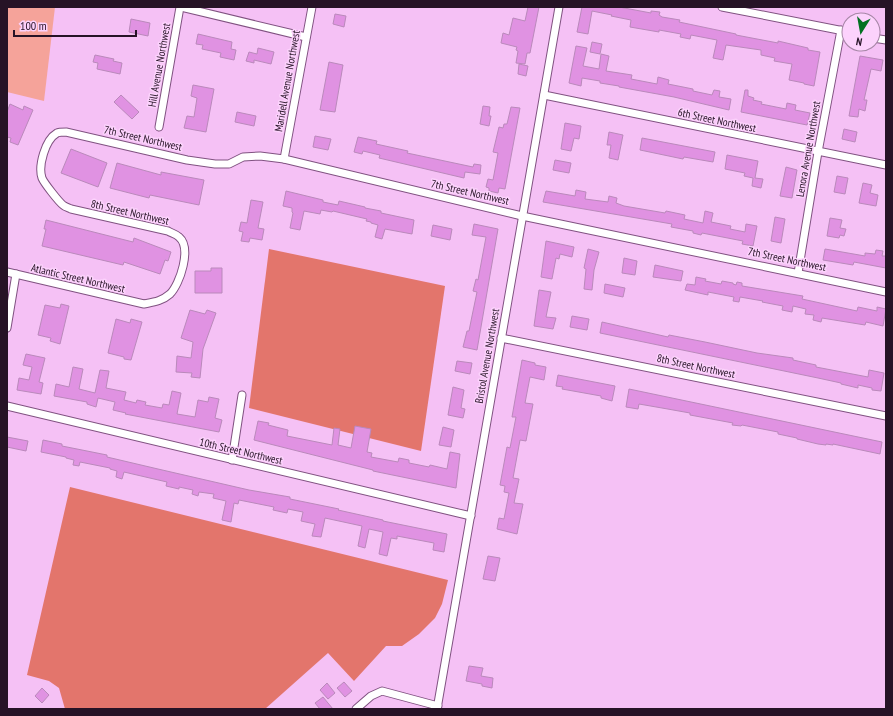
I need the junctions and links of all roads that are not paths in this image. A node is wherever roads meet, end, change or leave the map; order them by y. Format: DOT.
graph roads {
  1 [pos="180,7"];
  2 [pos="312,7"];
  3 [pos="559,7"];
  4 [pos="722,7"];
  5 [pos="742,9"];
  6 [pos="841,30"];
  7 [pos="306,37"];
  8 [pos="544,95"];
  9 [pos="159,127"];
  10 [pos="52,137"];
  11 [pos="818,152"];
  12 [pos="284,159"];
  13 [pos="886,165"];
  14 [pos="522,216"];
  15 [pos="7,272"];
  16 [pos="798,273"];
  17 [pos="16,274"];
  18 [pos="886,292"];
  19 [pos="144,304"];
  20 [pos="7,328"];
  21 [pos="501,338"];
  22 [pos="242,395"];
  23 [pos="7,406"];
  24 [pos="886,416"];
  25 [pos="232,460"];
  26 [pos="471,516"];
  27 [pos="438,708"];
  28 [pos="356,709"];
  1 -- 7 [label="street"];
  1 -- 9 [label="street, Hill Avenue Northwest"];
  2 -- 7 [label="street, Maridell Avenue Northwest"];
  3 -- 8 [label="street, Bristol Avenue Northwest"];
  4 -- 5 [label="street"];
  5 -- 6 [label="street"];
  6 -- 11 [label="street, Lenora Avenue Northwest"];
  7 -- 12 [label="street, Maridell Avenue Northwest"];
  8 -- 11 [label="street, 6th Street Northwest"];
  8 -- 14 [label="street, Bristol Avenue Northwest"];
  10 -- 12 [label="street, 7th Street Northwest"];
  10 -- 19 [label="street, 8th Street Northwest"];
  11 -- 13 [label="street, 6th Street Northwest"];
  11 -- 16 [label="street, Lenora Avenue Northwest"];
  12 -- 14 [label="street, 7th Street Northwest"];
  14 -- 16 [label="street, 7th Street Northwest"];
  14 -- 21 [label="street, Bristol Avenue Northwest"];
  15 -- 17 [label="street, Atlantic Street Northwest"];
  16 -- 18 [label="street, 7th Street Northwest"];
  17 -- 19 [label="street, Atlantic Street Northwest"];
  17 -- 20 [label="street"];
  21 -- 24 [label="street, 8th Street Northwest"];
  21 -- 26 [label="street, Bristol Avenue Northwest"];
  22 -- 25 [label="street"];
  23 -- 25 [label="street, 10th Street Northwest"];
  25 -- 26 [label="street, 10th Street Northwest"];
  26 -- 27 [label="street, Bristol Avenue Northwest"];
  27 -- 28 [label="street"];
}
